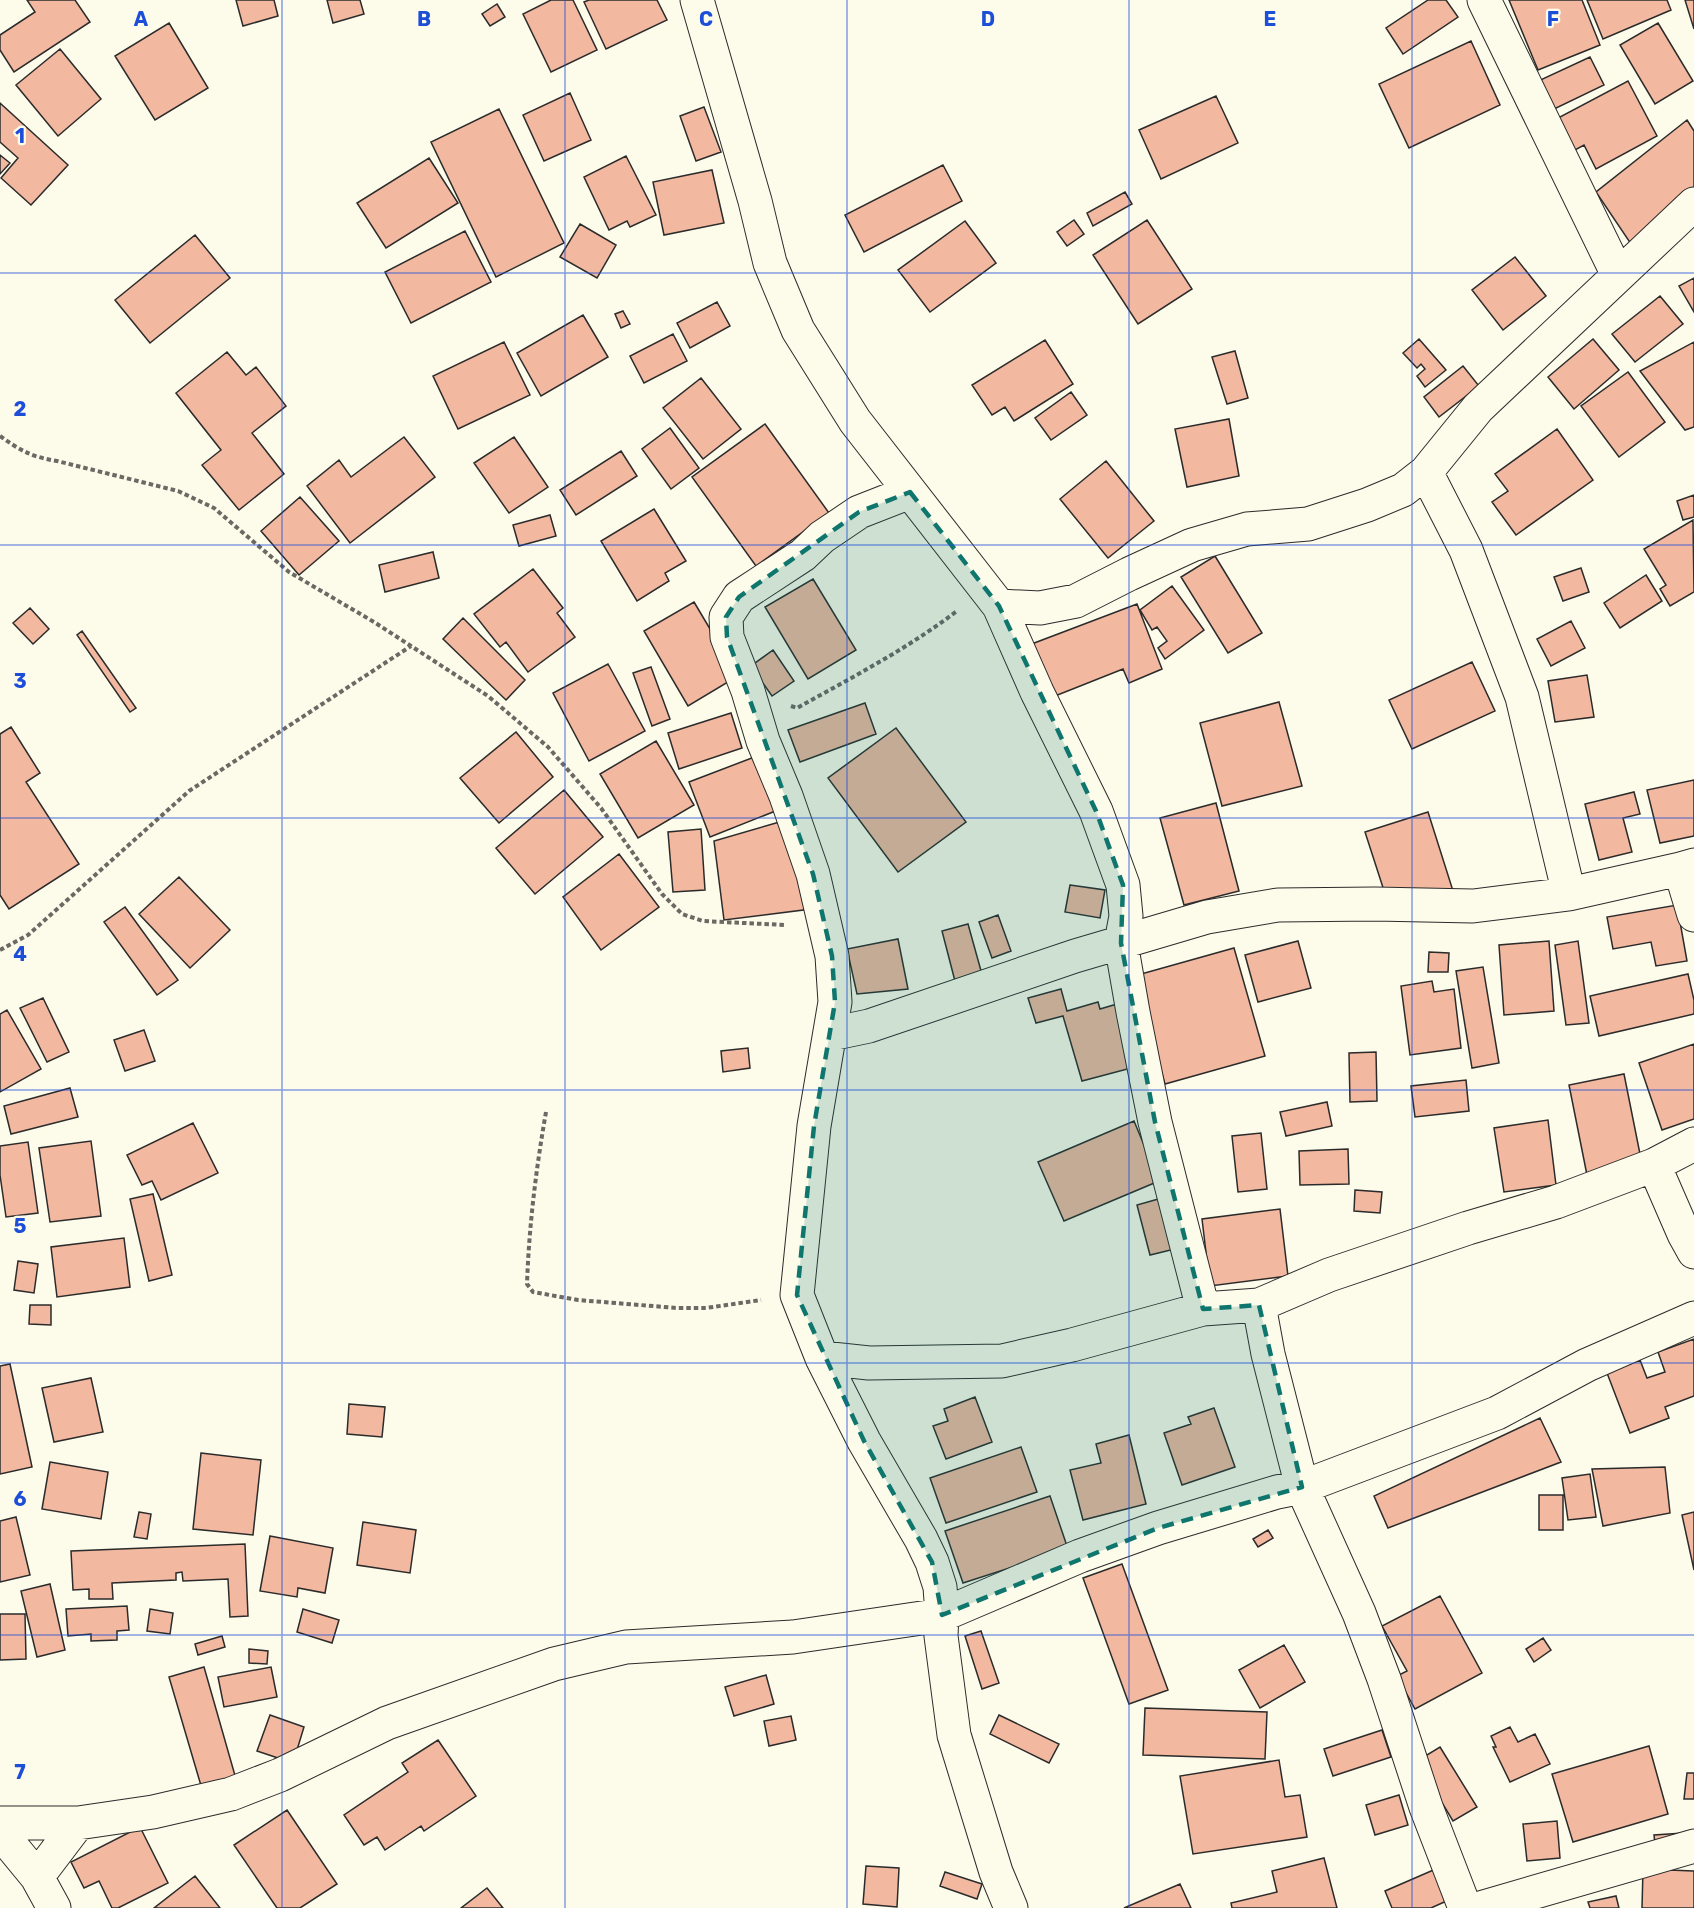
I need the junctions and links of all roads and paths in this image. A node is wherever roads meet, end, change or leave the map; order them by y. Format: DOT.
graph roads {
  1 [pos="697,0"];
  2 [pos="1484,0"];
  3 [pos="1694,204"];
  4 [pos="1618,275"];
  5 [pos="0,436"];
  6 [pos="1426,472"];
  7 [pos="910,492"];
  8 [pos="992,597"];
  9 [pos="411,646"];
  10 [pos="748,691"];
  11 [pos="1687,867"];
  12 [pos="1569,894"];
  13 [pos="1694,915"];
  14 [pos="826,927"];
  15 [pos="1121,943"];
  16 [pos="0,950"];
  17 [pos="831,1034"];
  18 [pos="546,1112"];
  19 [pos="1694,1144"];
  20 [pos="1654,1165"];
  21 [pos="1694,1252"];
  22 [pos="797,1295"];
  23 [pos="1259,1305"];
  24 [pos="1203,1309"];
  25 [pos="1694,1318"];
  26 [pos="822,1358"];
  27 [pos="1302,1487"];
  28 [pos="942,1615"];
  29 [pos="0,1823"];
  30 [pos="78,1823"];
  31 [pos="0,1832"];
  32 [pos="1694,1846"];
  33 [pos="37,1877"];
  34 [pos="54,1908"];
  35 [pos="1011,1908"];
  36 [pos="1466,1908"];
  37 [pos="1480,1908"];
  1 -- 7 [label="street"];
  2 -- 4 [label="street"];
  3 -- 4 [label="street"];
  4 -- 6 [label="street"];
  5 -- 9 [label="path"];
  6 -- 8 [label="street"];
  6 -- 12 [label="street"];
  7 -- 8 [label="street"];
  7 -- 10 [label="street"];
  8 -- 10 [label="path"];
  8 -- 15 [label="street"];
  9 -- 14 [label="path"];
  9 -- 16 [label="path"];
  10 -- 14 [label="street"];
  11 -- 12 [label="street"];
  11 -- 13 [label="street"];
  12 -- 15 [label="street"];
  14 -- 17 [label="street"];
  15 -- 17 [label="street"];
  15 -- 24 [label="street"];
  17 -- 22 [label="street"];
  18 -- 22 [label="path"];
  19 -- 20 [label="street"];
  20 -- 21 [label="street"];
  20 -- 23 [label="street"];
  22 -- 26 [label="street"];
  23 -- 24 [label="street"];
  23 -- 27 [label="street"];
  24 -- 26 [label="street"];
  25 -- 27 [label="street"];
  26 -- 28 [label="street"];
  27 -- 28 [label="street"];
  27 -- 36 [label="street"];
  28 -- 30 [label="street"];
  28 -- 35 [label="street"];
  29 -- 30 [label="street"];
  30 -- 33 [label="street"];
  31 -- 33 [label="street"];
  32 -- 37 [label="street"];
  33 -- 34 [label="street"];
}
